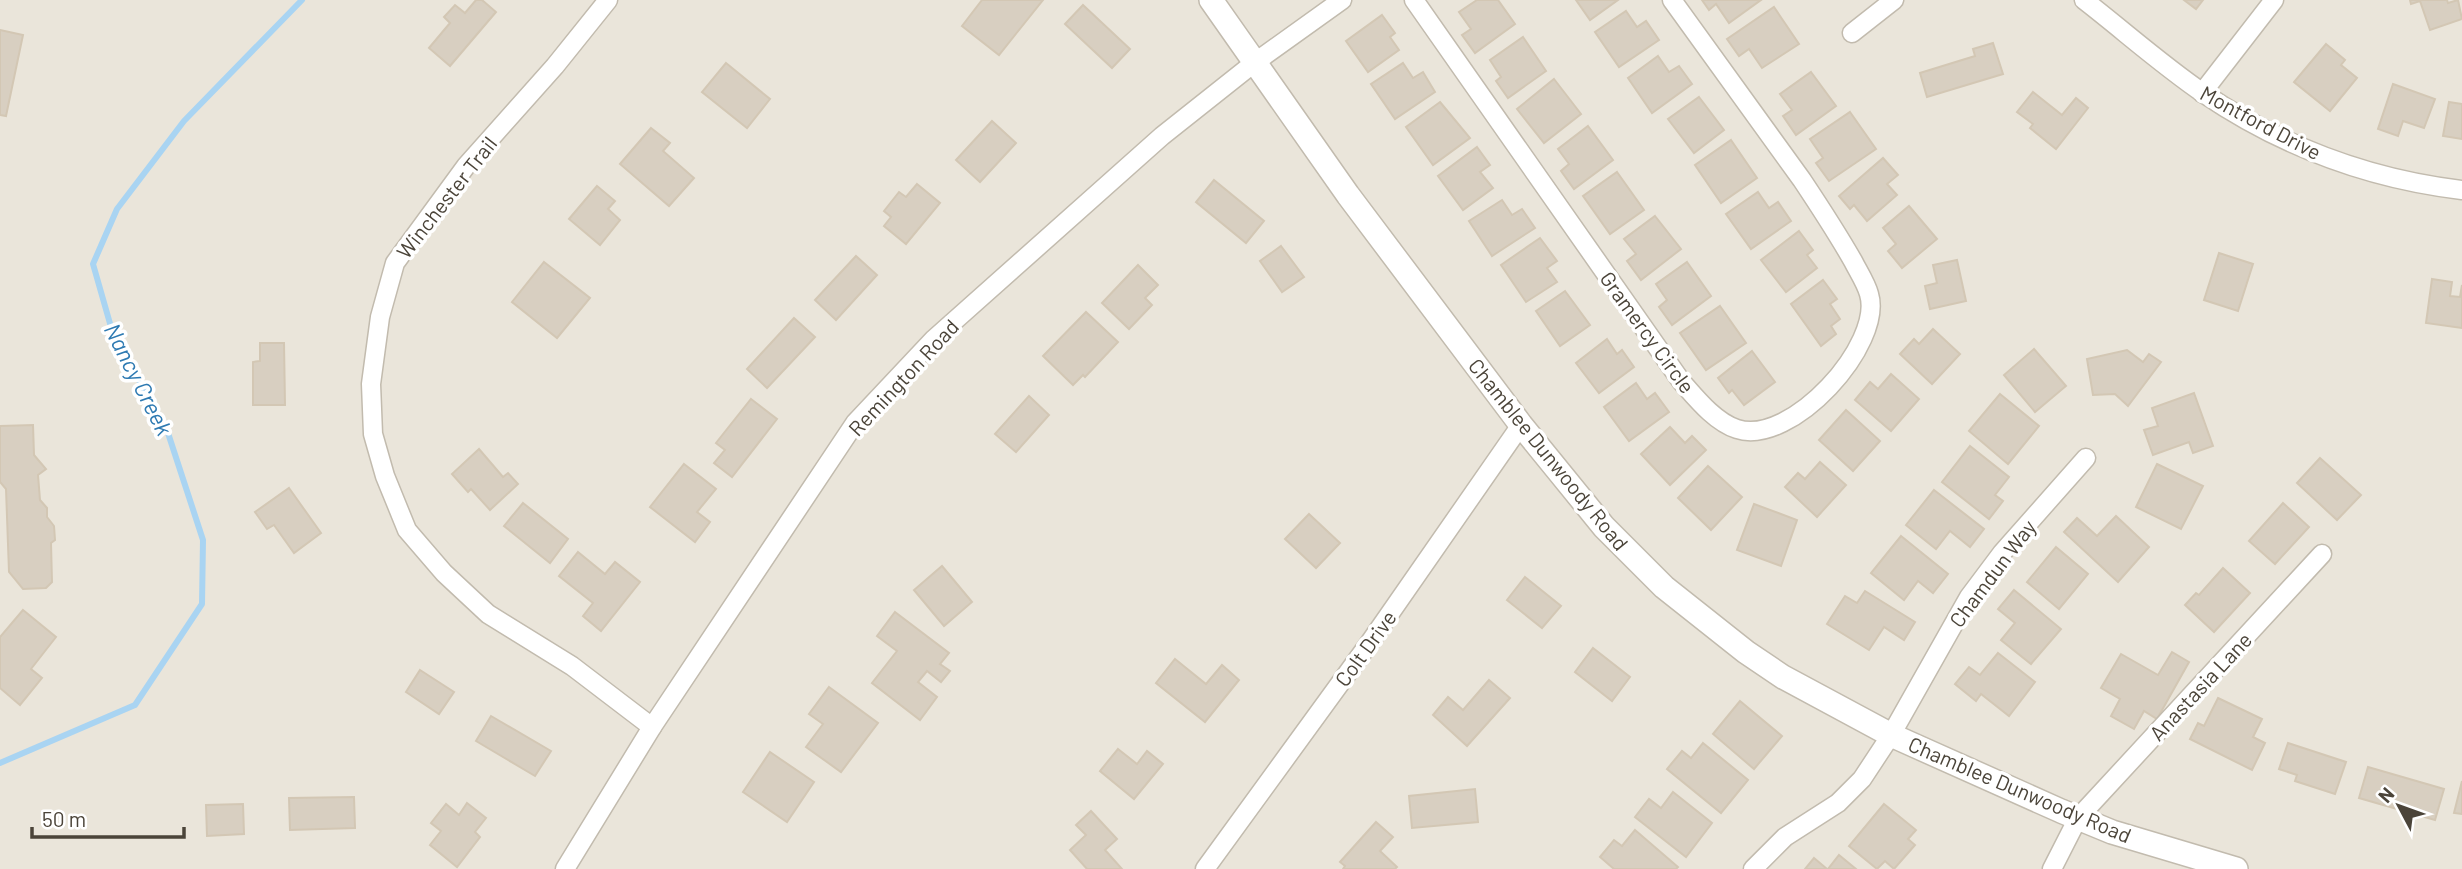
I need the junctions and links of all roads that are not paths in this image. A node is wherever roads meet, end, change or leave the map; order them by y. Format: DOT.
graph roads {
  1 [pos="608,0"];
  2 [pos="1211,0"];
  3 [pos="1342,0"];
  4 [pos="1414,0"];
  5 [pos="1672,0"];
  6 [pos="1894,0"];
  7 [pos="2084,0"];
  8 [pos="2274,0"];
  9 [pos="1852,33"];
  10 [pos="1254,63"];
  11 [pos="2202,93"];
  12 [pos="2462,190"];
  13 [pos="1521,425"];
  14 [pos="2087,457"];
  15 [pos="2322,554"];
  16 [pos="652,727"];
  17 [pos="1891,735"];
  18 [pos="2078,818"];
  19 [pos="565,869"];
  20 [pos="1205,869"];
  21 [pos="1753,869"];
  22 [pos="2052,869"];
  23 [pos="2236,869"];
  1 -- 16 [label="street, Winchester Trail"];
  2 -- 10 [label="street, Chamblee Dunwoody Road"];
  3 -- 10 [label="street"];
  4 -- 5 [label="street, Gramercy Circle"];
  6 -- 9 [label="street"];
  7 -- 11 [label="street, Montford Drive"];
  8 -- 11 [label="street"];
  10 -- 13 [label="street, Chamblee Dunwoody Road"];
  10 -- 16 [label="street, Remington Road"];
  11 -- 12 [label="street, Montford Drive"];
  13 -- 17 [label="street, Chamblee Dunwoody Road"];
  13 -- 20 [label="street, Colt Drive"];
  14 -- 17 [label="street, Chamdun Way"];
  15 -- 18 [label="street, Anastasia Lane"];
  16 -- 19 [label="street, Remington Road"];
  17 -- 18 [label="street, Chamblee Dunwoody Road"];
  17 -- 21 [label="street, Chamdun Way"];
  18 -- 22 [label="street, Anastasia Lane"];
  18 -- 23 [label="street, Chamblee Dunwoody Road"];
}
